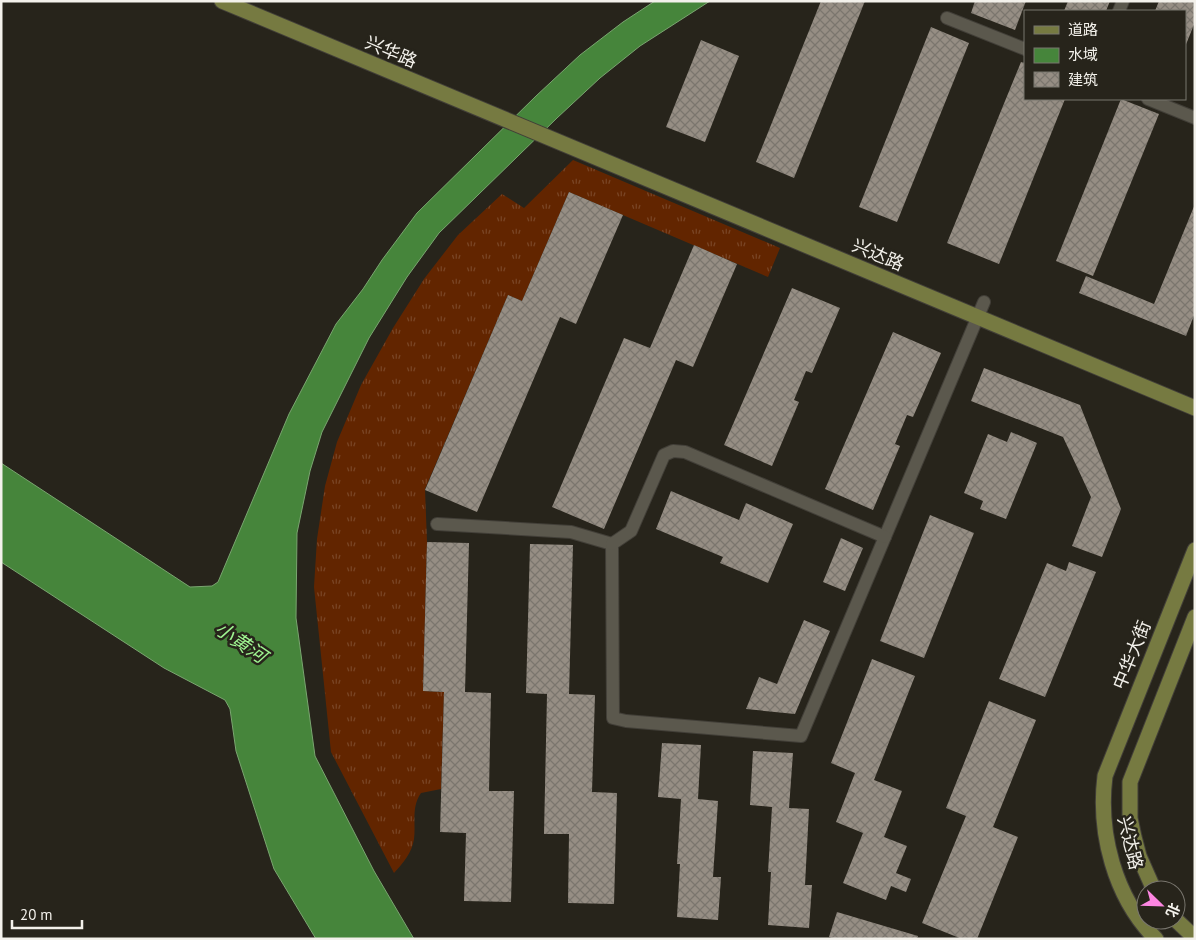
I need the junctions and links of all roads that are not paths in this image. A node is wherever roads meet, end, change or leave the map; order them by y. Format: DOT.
graph roads {
  1 [pos="222,1"];
  2 [pos="947,18"];
  3 [pos="1024,49"];
  4 [pos="1150,100"];
  5 [pos="1195,118"];
  6 [pos="546,137"];
  7 [pos="984,302"];
  8 [pos="978,317"];
  9 [pos="1195,408"];
  10 [pos="437,524"];
  11 [pos="885,537"];
  12 [pos="612,544"];
  13 [pos="1195,550"];
  14 [pos="1195,617"];
  15 [pos="1105,776"];
  16 [pos="1149,880"];
  17 [pos="1156,939"];
  1 -- 6 [label="street, 兴华路"];
  2 -- 3 [label="lane"];
  4 -- 5 [label="lane"];
  6 -- 8 [label="street, 兴达路"];
  7 -- 8 [label="lane"];
  8 -- 9 [label="street, 兴达路"];
  8 -- 11 [label="lane"];
  10 -- 12 [label="lane"];
  11 -- 12 [label="lane"];
  11 -- 12 [label="lane"];
  13 -- 15 [label="street, 中华大街"];
  14 -- 16 [label="street, 兴达路"];
  15 -- 17 [label="street, 兴达路"];
}
